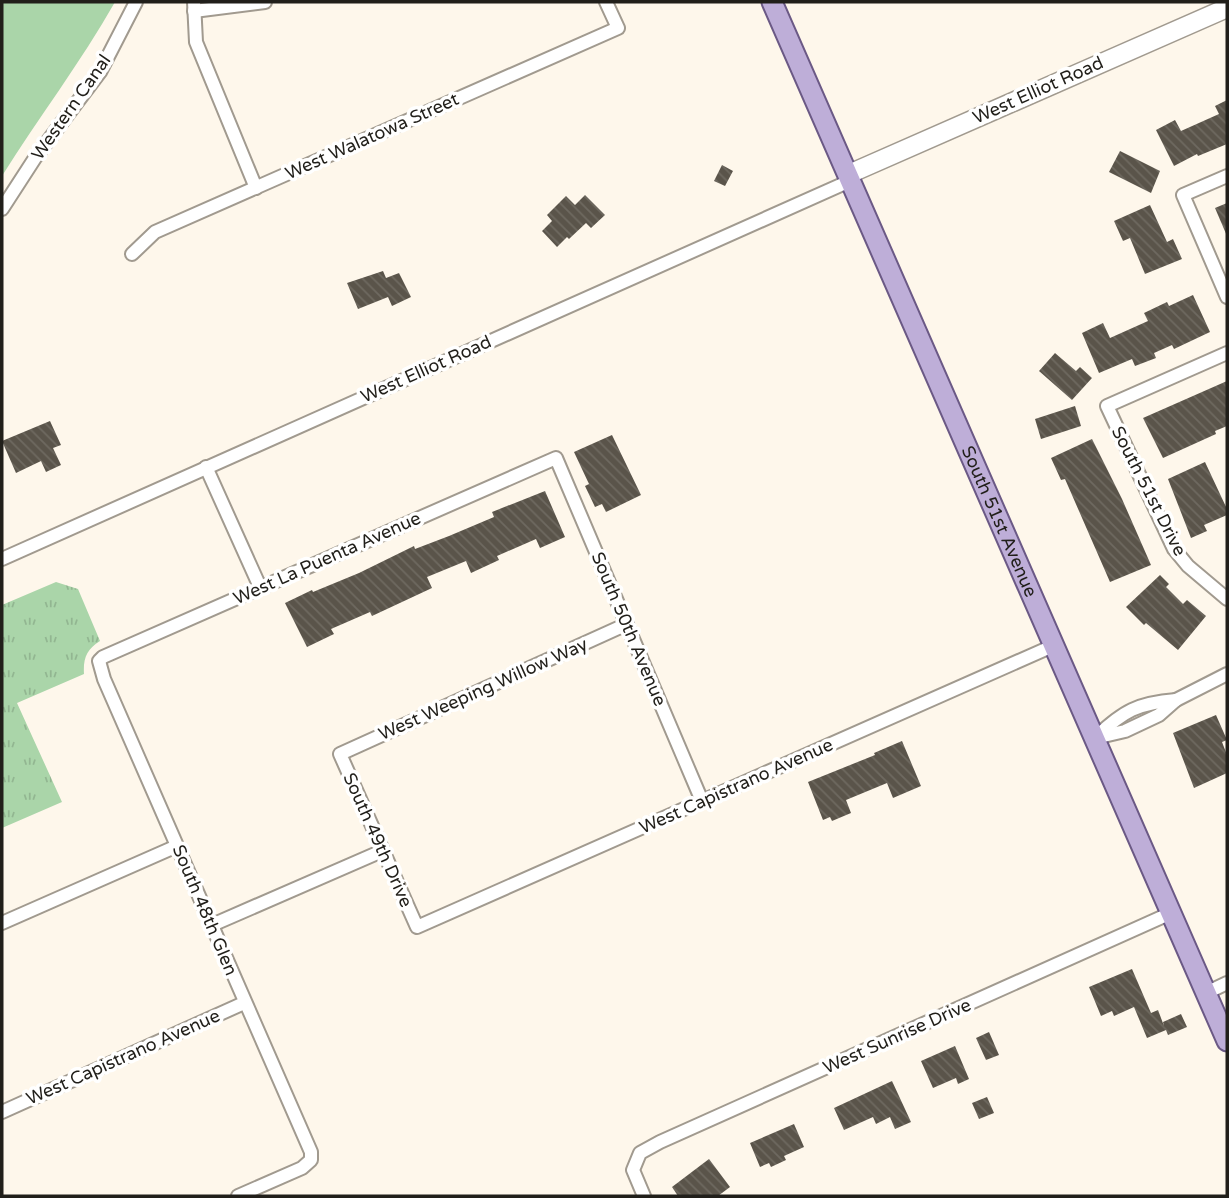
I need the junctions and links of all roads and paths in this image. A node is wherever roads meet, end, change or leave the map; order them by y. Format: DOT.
graph roads {
  1 [pos="136,2"];
  2 [pos="265,2"];
  3 [pos="606,2"];
  4 [pos="772,2"];
  5 [pos="194,6"];
  6 [pos="1227,8"];
  7 [pos="1227,176"];
  8 [pos="850,177"];
  9 [pos="256,188"];
  10 [pos="2,209"];
  11 [pos="132,254"];
  12 [pos="1227,297"];
  13 [pos="1227,353"];
  14 [pos="556,458"];
  15 [pos="206,467"];
  16 [pos="2,559"];
  17 [pos="260,587"];
  18 [pos="1227,599"];
  19 [pos="627,624"];
  20 [pos="1055,645"];
  21 [pos="99,661"];
  22 [pos="1227,675"];
  23 [pos="1095,738"];
  24 [pos="340,754"];
  25 [pos="702,801"];
  26 [pos="177,846"];
  27 [pos="382,851"];
  28 [pos="1171,912"];
  29 [pos="2,923"];
  30 [pos="212,925"];
  31 [pos="417,927"];
  32 [pos="1227,983"];
  33 [pos="1206,993"];
  34 [pos="244,1003"];
  35 [pos="1227,1041"];
  36 [pos="2,1112"];
  37 [pos="237,1196"];
  38 [pos="644,1196"];
  1 -- 10 [label="street, Western Canal"];
  2 -- 5 [label="street"];
  3 -- 9 [label="street, West Walatowa Street"];
  4 -- 8 [label="main road, South 51st Avenue"];
  5 -- 9 [label="street"];
  6 -- 8 [label="main road, West Elliot Road"];
  7 -- 12 [label="street"];
  8 -- 15 [label="street, West Elliot Road"];
  8 -- 20 [label="main road, South 51st Avenue"];
  9 -- 11 [label="street, West Walatowa Street"];
  13 -- 18 [label="street, South 51st Drive"];
  14 -- 17 [label="street, West La Puenta Avenue"];
  14 -- 19 [label="street, South 50th Avenue"];
  15 -- 16 [label="street, West Elliot Road"];
  15 -- 17 [label="street"];
  17 -- 21 [label="street, West La Puenta Avenue"];
  19 -- 24 [label="street, West Weeping Willow Way"];
  19 -- 25 [label="street, South 50th Avenue"];
  20 -- 23 [label="main road, South 51st Avenue"];
  20 -- 25 [label="street, West Capistrano Avenue"];
  21 -- 26 [label="street, South 48th Glen"];
  22 -- 23 [label="street"];
  23 -- 28 [label="main road, South 51st Avenue"];
  24 -- 27 [label="street, South 49th Drive"];
  25 -- 31 [label="street, West Capistrano Avenue"];
  26 -- 29 [label="street"];
  26 -- 30 [label="street, South 48th Glen"];
  27 -- 30 [label="street"];
  27 -- 31 [label="street, South 49th Drive"];
  28 -- 33 [label="main road, South 51st Avenue"];
  28 -- 38 [label="street, West Sunrise Drive"];
  30 -- 34 [label="street, South 48th Glen"];
  32 -- 33 [label="street"];
  33 -- 35 [label="main road, South 51st Avenue"];
  34 -- 36 [label="street, West Capistrano Avenue"];
  34 -- 37 [label="street, South 48th Glen"];
}
